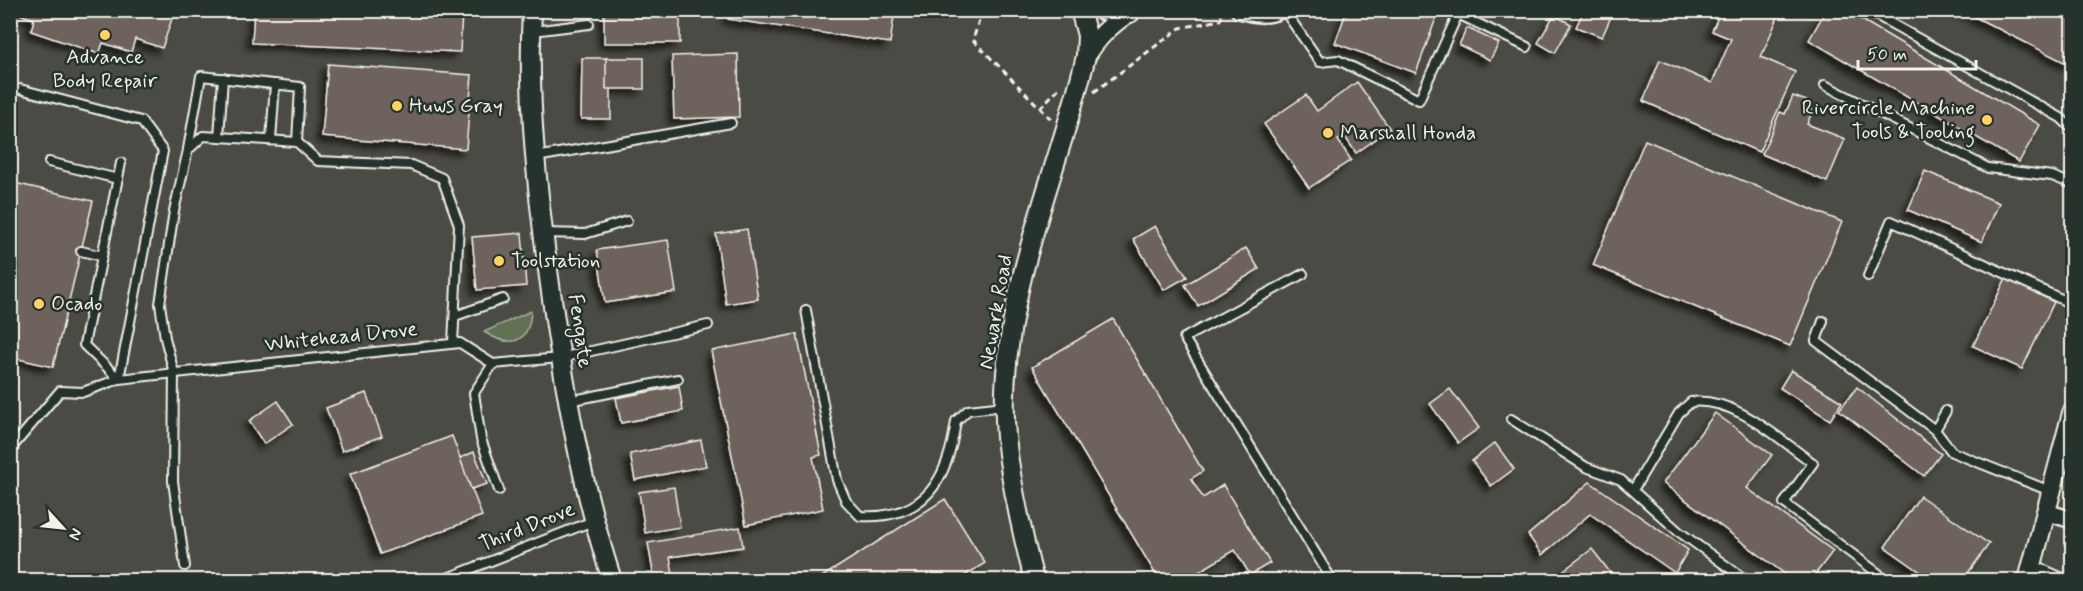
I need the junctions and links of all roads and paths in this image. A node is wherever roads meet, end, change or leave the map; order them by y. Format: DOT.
graph roads {
  1 [pos="532,10"];
  2 [pos="982,10"];
  3 [pos="1080,10"];
  4 [pos="1101,10"];
  5 [pos="1225,10"];
  6 [pos="1239,10"];
  7 [pos="1282,10"];
  8 [pos="1867,10"];
  9 [pos="1133,12"];
  10 [pos="589,24"];
  11 [pos="531,31"];
  12 [pos="1527,47"];
  13 [pos="1086,56"];
  14 [pos="224,78"];
  15 [pos="275,84"];
  16 [pos="1826,85"];
  17 [pos="20,89"];
  18 [pos="1077,92"];
  19 [pos="1040,108"];
  20 [pos="730,123"];
  21 [pos="2072,125"];
  22 [pos="1065,134"];
  23 [pos="219,137"];
  24 [pos="271,140"];
  25 [pos="297,142"];
  26 [pos="188,150"];
  27 [pos="535,157"];
  28 [pos="50,162"];
  29 [pos="121,163"];
  30 [pos="118,179"];
  31 [pos="2073,184"];
  32 [pos="627,221"];
  33 [pos="543,233"];
  34 [pos="81,251"];
  35 [pos="102,256"];
  36 [pos="1303,274"];
  37 [pos="1868,276"];
  38 [pos="503,299"];
  39 [pos="2073,304"];
  40 [pos="806,310"];
  41 [pos="455,316"];
  42 [pos="1823,321"];
  43 [pos="708,325"];
  44 [pos="453,343"];
  45 [pos="560,358"];
  46 [pos="493,364"];
  47 [pos="174,373"];
  48 [pos="119,379"];
  49 [pos="678,379"];
  50 [pos="568,402"];
  51 [pos="1006,406"];
  52 [pos="1946,411"];
  53 [pos="2073,413"];
  54 [pos="1511,419"];
  55 [pos="1935,429"];
  56 [pos="12,445"];
  57 [pos="10,461"];
  58 [pos="499,490"];
  59 [pos="1633,490"];
  60 [pos="2052,492"];
  61 [pos="2046,512"];
  62 [pos="2073,520"];
  63 [pos="592,521"];
  64 [pos="185,566"];
  65 [pos="2030,572"];
  66 [pos="442,580"];
  67 [pos="612,580"];
  68 [pos="1034,580"];
  69 [pos="1332,580"];
  70 [pos="1746,580"];
  71 [pos="1875,580"];
  72 [pos="2067,580"];
  1 -- 11 [label="street, Fengate"];
  2 -- 19 [label="path"];
  3 -- 13 [label="street, Newark Road"];
  4 -- 9 [label="street"];
  5 -- 18 [label="path"];
  6 -- 7 [label="street"];
  7 -- 12 [label="lane"];
  8 -- 21 [label="lane"];
  9 -- 13 [label="street, Newark Road"];
  10 -- 11 [label="lane"];
  11 -- 27 [label="street, Fengate"];
  13 -- 18 [label="street, Newark Road"];
  14 -- 15 [label="lane"];
  14 -- 23 [label="lane"];
  14 -- 26 [label="lane"];
  15 -- 24 [label="lane"];
  15 -- 25 [label="lane"];
  16 -- 31 [label="lane"];
  17 -- 48 [label="lane"];
  18 -- 19 [label="path"];
  18 -- 22 [label="street, Newark Road"];
  19 -- 22 [label="path"];
  20 -- 27 [label="lane"];
  22 -- 51 [label="street, Newark Road"];
  23 -- 24 [label="lane"];
  23 -- 26 [label="lane"];
  24 -- 25 [label="lane"];
  25 -- 41 [label="lane"];
  26 -- 47 [label="lane"];
  27 -- 33 [label="street, Fengate"];
  28 -- 30 [label="lane"];
  29 -- 30 [label="lane"];
  30 -- 35 [label="lane"];
  32 -- 33 [label="lane"];
  33 -- 45 [label="street, Fengate"];
  34 -- 35 [label="lane"];
  35 -- 48 [label="lane"];
  36 -- 69 [label="lane"];
  37 -- 39 [label="lane"];
  38 -- 41 [label="lane"];
  40 -- 51 [label="lane"];
  41 -- 44 [label="lane"];
  42 -- 55 [label="lane"];
  43 -- 45 [label="lane"];
  44 -- 46 [label="lane"];
  44 -- 47 [label="lane, Whitehead Drove"];
  45 -- 46 [label="lane"];
  45 -- 50 [label="street, Fengate"];
  46 -- 58 [label="lane"];
  47 -- 48 [label="lane, Whitehead Drove"];
  47 -- 64 [label="lane"];
  48 -- 56 [label="lane, Whitehead Drove"];
  49 -- 50 [label="lane"];
  50 -- 63 [label="street, Fengate"];
  51 -- 68 [label="street, Newark Road"];
  52 -- 55 [label="lane"];
  53 -- 60 [label="street"];
  54 -- 59 [label="lane"];
  55 -- 60 [label="lane"];
  56 -- 57 [label="lane, Whitehead Drove"];
  59 -- 70 [label="lane"];
  59 -- 71 [label="lane"];
  60 -- 61 [label="street"];
  61 -- 62 [label="street"];
  61 -- 65 [label="street"];
  63 -- 66 [label="lane, Third Drove"];
  63 -- 67 [label="street, Fengate"];
  65 -- 72 [label="lane"];
}
